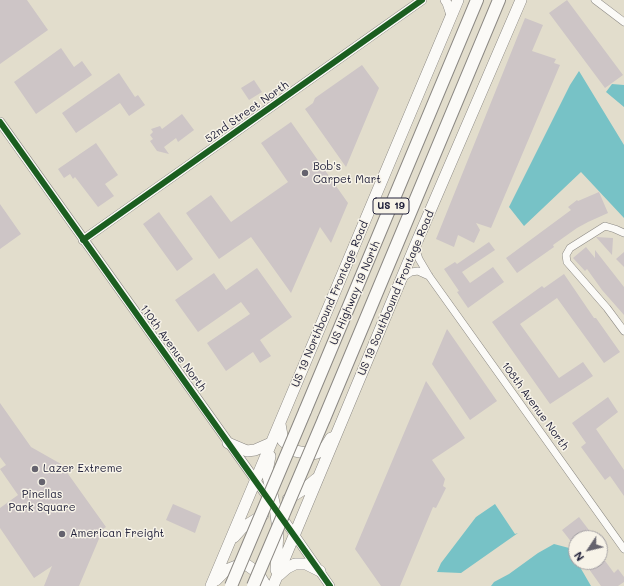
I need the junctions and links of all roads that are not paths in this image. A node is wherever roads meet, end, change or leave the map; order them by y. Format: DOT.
graph roads {
  1 [pos="422,0"];
  2 [pos="445,0"];
  3 [pos="458,0"];
  4 [pos="477,0"];
  5 [pos="499,0"];
  6 [pos="521,0"];
  7 [pos="595,0"];
  8 [pos="451,15"];
  9 [pos="624,22"];
  10 [pos="0,122"];
  11 [pos="624,233"];
  12 [pos="83,240"];
  13 [pos="415,246"];
  14 [pos="429,276"];
  15 [pos="402,278"];
  16 [pos="624,331"];
  17 [pos="280,424"];
  18 [pos="339,428"];
  19 [pos="228,443"];
  20 [pos="272,443"];
  21 [pos="319,477"];
  22 [pos="255,479"];
  23 [pos="275,507"];
  24 [pos="294,534"];
  25 [pos="231,540"];
  26 [pos="624,549"];
  27 [pos="320,572"];
  28 [pos="274,582"];
  29 [pos="212,585"];
  30 [pos="231,586"];
  31 [pos="253,586"];
  32 [pos="266,586"];
  33 [pos="330,586"];
  1 -- 12 [label="street, 52nd Street North"];
  2 -- 8 [label="street"];
  3 -- 8 [label="main road, US 19 Northbound Frontage Road"];
  4 -- 30 [label="highway, US Highway 19 North / US 19, bridge"];
  5 -- 31 [label="highway, US Highway 19 North / US 19, bridge"];
  6 -- 13 [label="main road, US 19 Southbound Frontage Road"];
  7 -- 9 [label="street"];
  8 -- 17 [label="main road, US 19 Northbound Frontage Road"];
  10 -- 12 [label="street, 110th Avenue North"];
  11 -- 16 [label="street"];
  12 -- 19 [label="street, 110th Avenue North"];
  13 -- 14 [label="street, 108th Avenue North"];
  13 -- 15 [label="main road, US 19 Southbound Frontage Road"];
  14 -- 15 [label="street"];
  14 -- 26 [label="street, 108th Avenue North"];
  15 -- 18 [label="main road, US 19 Southbound Frontage Road"];
  17 -- 18 [label="main road"];
  17 -- 20 [label="main road, US 19 Northbound Frontage Road"];
  18 -- 21 [label="main road, US 19 Southbound Frontage Road"];
  19 -- 20 [label="main road"];
  19 -- 22 [label="street, 110th Avenue North"];
  20 -- 22 [label="main road, US 19 Northbound Frontage Road"];
  20 -- 23 [label="main road"];
  21 -- 23 [label="main road"];
  21 -- 24 [label="main road, US 19 Southbound Frontage Road"];
  22 -- 23 [label="street, 110th Avenue North"];
  22 -- 25 [label="main road, US 19 Northbound Frontage Road"];
  23 -- 24 [label="street, 110th Avenue North"];
  23 -- 25 [label="main road"];
  23 -- 28 [label="main road"];
  24 -- 27 [label="street, 110th Avenue North"];
  24 -- 28 [label="main road, US 19 Southbound Frontage Road"];
  25 -- 29 [label="main road, US 19 Northbound Frontage Road"];
  27 -- 28 [label="main road"];
  27 -- 33 [label="street, 110th Avenue North"];
  29 -- 32 [label="main road"];
}
